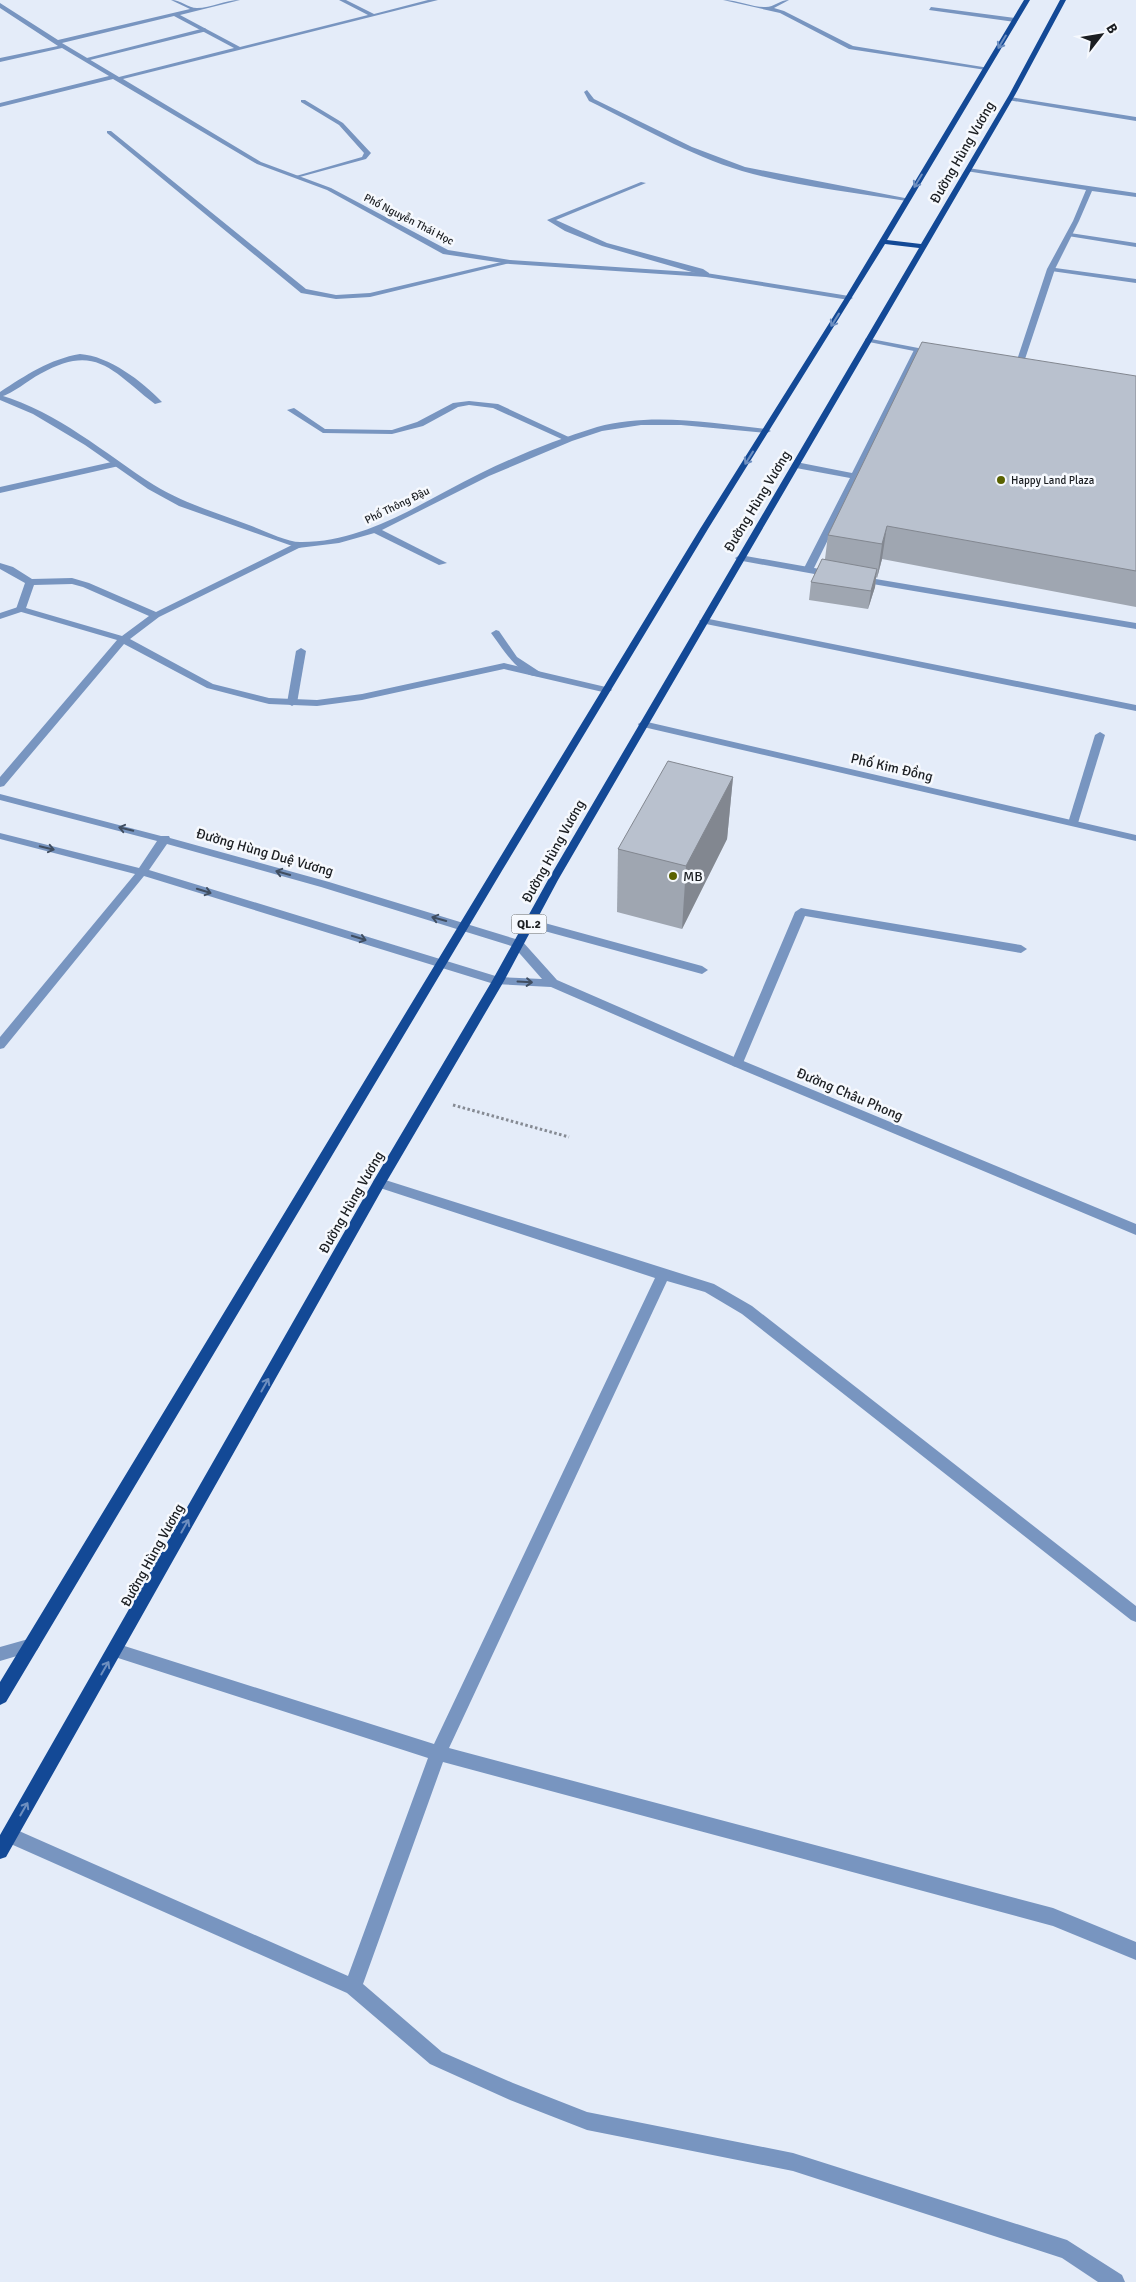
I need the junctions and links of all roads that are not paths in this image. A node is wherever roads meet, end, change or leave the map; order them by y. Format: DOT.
graph roads {
  1 [pos="174,0"];
  2 [pos="237,0"];
  3 [pos="342,0"];
  4 [pos="435,0"];
  5 [pos="726,0"];
  6 [pos="786,0"];
  7 [pos="1027,0"];
  8 [pos="1063,0"];
  9 [pos="1,8"];
  10 [pos="768,9"];
  11 [pos="931,9"];
  12 [pos="196,10"];
  13 [pos="176,15"];
  14 [pos="372,15"];
  15 [pos="1015,20"];
  16 [pos="205,30"];
  17 [pos="61,44"];
  18 [pos="238,48"];
  19 [pos="86,59"];
  20 [pos="0,60"];
  21 [pos="986,68"];
  22 [pos="115,78"];
  23 [pos="587,92"];
  24 [pos="1010,99"];
  25 [pos="303,100"];
  26 [pos="0,105"];
  27 [pos="1136,119"];
  28 [pos="109,132"];
  29 [pos="968,170"];
  30 [pos="298,177"];
  31 [pos="643,183"];
  32 [pos="1090,188"];
  33 [pos="1136,194"];
  34 [pos="907,199"];
  35 [pos="1070,235"];
  36 [pos="882,241"];
  37 [pos="1136,245"];
  38 [pos="924,247"];
  39 [pos="510,262"];
  40 [pos="1051,269"];
  41 [pos="706,275"];
  42 [pos="1136,281"];
  43 [pos="849,298"];
  44 [pos="869,340"];
  45 [pos="918,350"];
  46 [pos="946,355"];
  47 [pos="1009,367"];
  48 [pos="1018,369"];
  49 [pos="1028,371"];
  50 [pos="0,396"];
  51 [pos="158,402"];
  52 [pos="291,410"];
  53 [pos="767,430"];
  54 [pos="569,439"];
  55 [pos="116,464"];
  56 [pos="796,465"];
  57 [pos="855,476"];
  58 [pos="0,490"];
  59 [pos="375,530"];
  60 [pos="298,545"];
  61 [pos="740,558"];
  62 [pos="442,563"];
  63 [pos="0,566"];
  64 [pos="808,570"];
  65 [pos="30,582"];
  66 [pos="21,609"];
  67 [pos="156,615"];
  68 [pos="0,616"];
  69 [pos="704,620"];
  70 [pos="1136,626"];
  71 [pos="496,633"];
  72 [pos="123,639"];
  73 [pos="301,651"];
  74 [pos="537,674"];
  75 [pos="607,690"];
  76 [pos="292,703"];
  77 [pos="1136,708"];
  78 [pos="643,724"];
  79 [pos="1100,735"];
  80 [pos="0,784"];
  81 [pos="0,797"];
  82 [pos="1073,823"];
  83 [pos="0,836"];
  84 [pos="165,838"];
  85 [pos="1136,838"];
  86 [pos="142,872"];
  87 [pos="530,923"];
  88 [pos="464,926"];
  89 [pos="518,944"];
  90 [pos="1022,949"];
  91 [pos="442,963"];
  92 [pos="702,970"];
  93 [pos="498,981"];
  94 [pos="553,983"];
  95 [pos="0,1045"];
  96 [pos="737,1063"];
  97 [pos="379,1183"];
  98 [pos="1136,1230"];
  99 [pos="663,1275"];
  100 [pos="1136,1615"];
  101 [pos="32,1645"];
  102 [pos="116,1650"];
  103 [pos="0,1654"];
  104 [pos="0,1697"];
  105 [pos="438,1753"];
  106 [pos="10,1835"];
  107 [pos="0,1851"];
  108 [pos="1136,1951"];
  109 [pos="353,1987"];
  110 [pos="1115,2282"];
  1 -- 12 [label="street"];
  2 -- 12 [label="street"];
  3 -- 14 [label="street"];
  4 -- 14 [label="street"];
  5 -- 10 [label="street"];
  6 -- 10 [label="street"];
  7 -- 15 [label="main road, Đường Hùng Vương"];
  8 -- 24 [label="main road, Đường Hùng Vương / QL.2"];
  9 -- 17 [label="street, Phố Nguyễn Thái Học"];
  10 -- 21 [label="street"];
  11 -- 15 [label="street"];
  12 -- 13 [label="street"];
  13 -- 16 [label="street"];
  13 -- 17 [label="street"];
  14 -- 18 [label="street"];
  15 -- 21 [label="main road, Đường Hùng Vương, one-way"];
  16 -- 18 [label="street"];
  16 -- 19 [label="street"];
  17 -- 19 [label="street, Phố Nguyễn Thái Học"];
  17 -- 20 [label="street"];
  18 -- 22 [label="street"];
  19 -- 22 [label="street, Phố Nguyễn Thái Học"];
  21 -- 34 [label="main road, Đường Hùng Vương, one-way"];
  22 -- 26 [label="street"];
  22 -- 30 [label="street, Phố Nguyễn Thái Học"];
  23 -- 34 [label="street"];
  24 -- 27 [label="street"];
  24 -- 29 [label="main road, Đường Hùng Vương / QL.2"];
  25 -- 30 [label="street"];
  28 -- 39 [label="street"];
  29 -- 32 [label="street"];
  29 -- 38 [label="main road, Đường Hùng Vương / QL.2"];
  30 -- 39 [label="street, Phố Nguyễn Thái Học"];
  31 -- 41 [label="street"];
  32 -- 33 [label="street"];
  32 -- 35 [label="street"];
  34 -- 36 [label="main road, Đường Hùng Vương"];
  35 -- 37 [label="street"];
  35 -- 40 [label="street"];
  36 -- 38 [label="main road"];
  36 -- 43 [label="main road, Đường Hùng Vương"];
  38 -- 44 [label="main road, Đường Hùng Vương / QL.2"];
  39 -- 41 [label="street, Phố Nguyễn Thái Học"];
  40 -- 42 [label="street"];
  40 -- 48 [label="street"];
  41 -- 43 [label="street, Phố Nguyễn Thái Học"];
  43 -- 53 [label="main road, Đường Hùng Vương, one-way"];
  44 -- 45 [label="street"];
  44 -- 56 [label="main road, Đường Hùng Vương / QL.2"];
  45 -- 46 [label="street"];
  45 -- 57 [label="street"];
  47 -- 48 [label="street"];
  48 -- 49 [label="street"];
  50 -- 51 [label="street"];
  50 -- 55 [label="street, Phố Thông Đậu"];
  52 -- 54 [label="street"];
  53 -- 54 [label="street, Phố Thông Đậu"];
  53 -- 75 [label="main road, Đường Hùng Vương, one-way"];
  54 -- 59 [label="street, Phố Thông Đậu"];
  55 -- 58 [label="street"];
  55 -- 60 [label="street, Phố Thông Đậu"];
  56 -- 57 [label="street"];
  56 -- 61 [label="main road, Đường Hùng Vương / QL.2"];
  57 -- 64 [label="street"];
  59 -- 60 [label="street, Phố Thông Đậu"];
  59 -- 62 [label="street"];
  60 -- 67 [label="street"];
  61 -- 64 [label="street"];
  61 -- 69 [label="main road, Đường Hùng Vương / QL.2"];
  63 -- 65 [label="street"];
  64 -- 70 [label="street"];
  65 -- 66 [label="street"];
  65 -- 67 [label="street"];
  66 -- 68 [label="street"];
  66 -- 72 [label="street"];
  67 -- 72 [label="street"];
  69 -- 77 [label="street"];
  69 -- 78 [label="main road, Đường Hùng Vương / QL.2"];
  71 -- 74 [label="street"];
  72 -- 76 [label="street"];
  72 -- 80 [label="street"];
  73 -- 76 [label="street"];
  74 -- 75 [label="street"];
  74 -- 76 [label="street"];
  75 -- 88 [label="main road, Đường Hùng Vương"];
  78 -- 82 [label="street, Phố Kim Đồng"];
  78 -- 87 [label="main road, Đường Hùng Vương / QL.2"];
  79 -- 82 [label="street"];
  84 -- 81 [label="street, Đường Hùng Duệ Vương, one-way"];
  82 -- 85 [label="street, Phố Kim Đồng"];
  83 -- 86 [label="street, one-way"];
  84 -- 86 [label="street"];
  88 -- 84 [label="street, Đường Hùng Duệ Vương, one-way"];
  86 -- 91 [label="street, one-way"];
  86 -- 95 [label="street"];
  87 -- 89 [label="main road, Đường Hùng Vương / QL.2"];
  87 -- 92 [label="street"];
  88 -- 89 [label="street, Đường Hùng Duệ Vương"];
  88 -- 91 [label="main road, Đường Hùng Vương"];
  89 -- 93 [label="main road, Đường Hùng Vương / QL.2"];
  89 -- 94 [label="street, Đường Châu Phong"];
  90 -- 96 [label="street"];
  91 -- 93 [label="street"];
  91 -- 101 [label="main road, Đường Hùng Vương"];
  93 -- 94 [label="street, Đường Châu Phong, one-way"];
  93 -- 97 [label="main road, Đường Hùng Vương / QL.2"];
  94 -- 96 [label="street, Đường Châu Phong"];
  96 -- 98 [label="street, Đường Châu Phong"];
  97 -- 99 [label="street"];
  102 -- 97 [label="main road, Đường Hùng Vương / QL.2, one-way"];
  99 -- 100 [label="street"];
  99 -- 105 [label="street"];
  101 -- 103 [label="street"];
  101 -- 104 [label="main road, Đường Hùng Vương"];
  102 -- 105 [label="street"];
  106 -- 102 [label="main road, Đường Hùng Vương / QL.2, one-way"];
  105 -- 108 [label="street"];
  105 -- 109 [label="street"];
  106 -- 107 [label="main road, Đường Hùng Vương / QL.2"];
  106 -- 109 [label="street"];
  109 -- 110 [label="street"];
}
